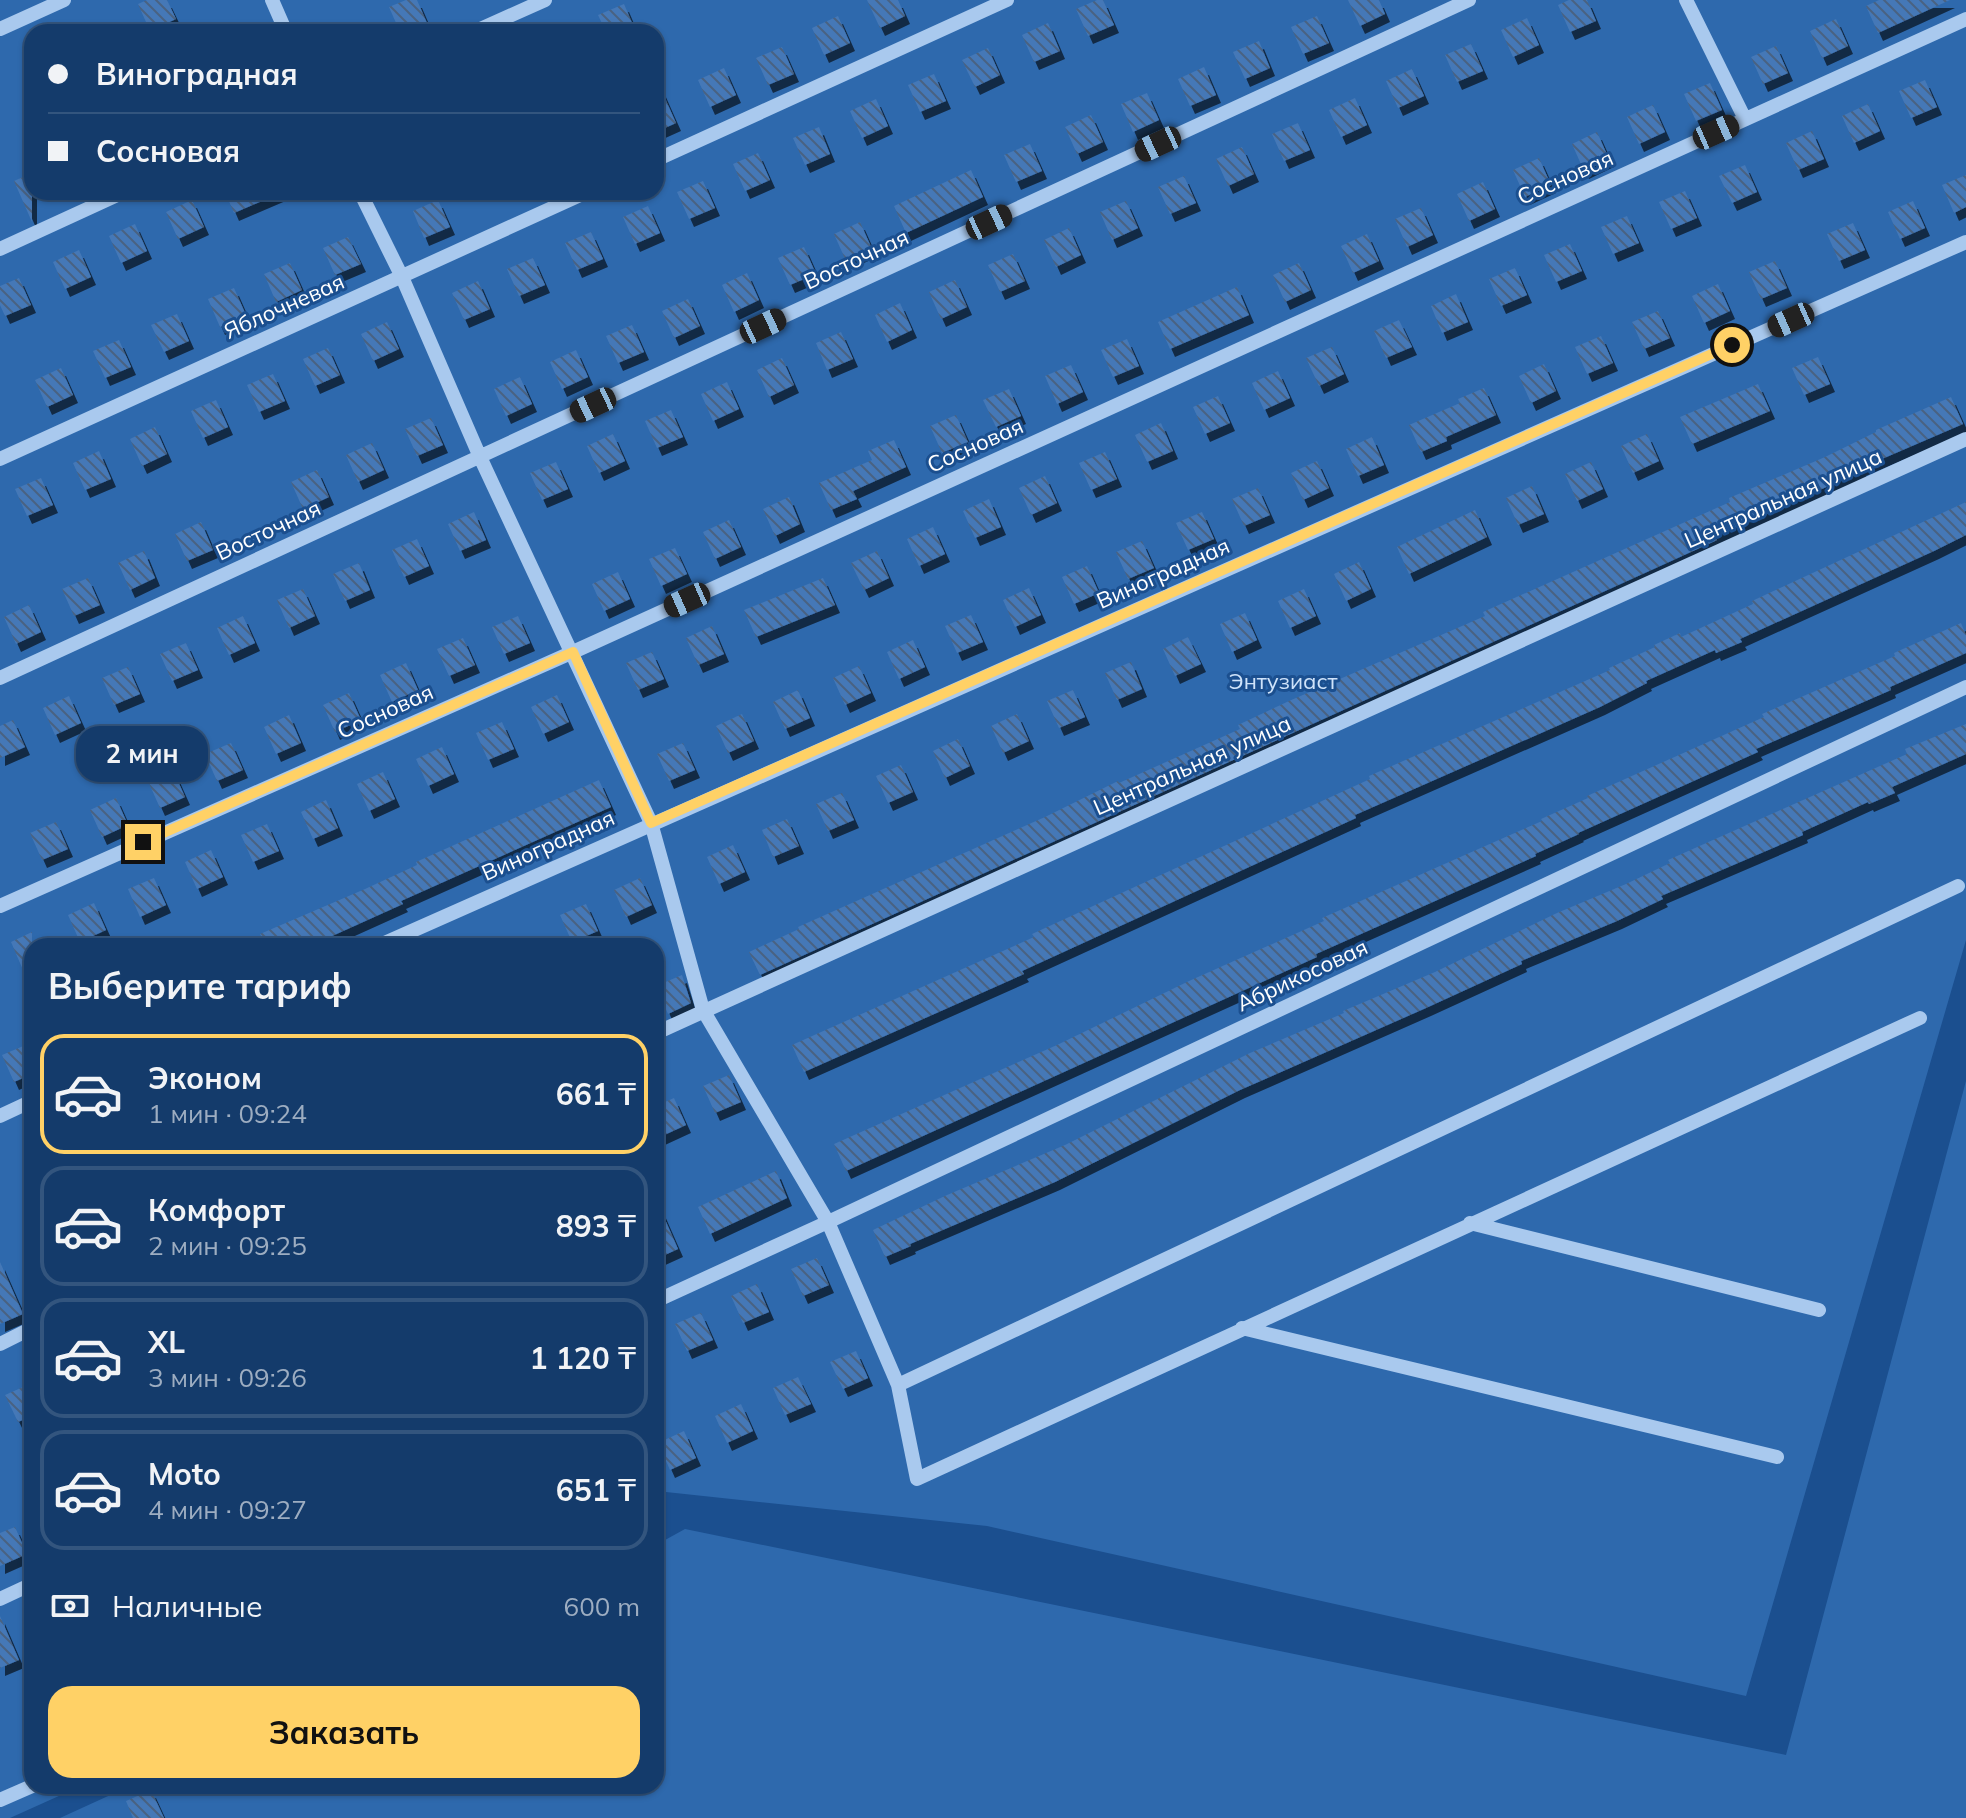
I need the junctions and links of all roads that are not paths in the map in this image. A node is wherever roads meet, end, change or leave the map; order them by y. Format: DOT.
graph roads {
  1 [pos="64,0"];
  2 [pos="272,0"];
  3 [pos="545,0"];
  4 [pos="1007,0"];
  5 [pos="1469,0"];
  6 [pos="1686,0"];
  7 [pos="1966,19"];
  8 [pos="282,24"];
  9 [pos="492,24"];
  10 [pos="0,29"];
  11 [pos="1745,119"];
  12 [pos="664,156"];
  13 [pos="107,200"];
  14 [pos="364,200"];
  15 [pos="570,200"];
  16 [pos="1966,242"];
  17 [pos="0,249"];
  18 [pos="402,277"];
  19 [pos="1966,439"];
  20 [pos="480,457"];
  21 [pos="0,459"];
  22 [pos="573,652"];
  23 [pos="0,678"];
  24 [pos="1966,687"];
  25 [pos="651,823"];
  26 [pos="1958,886"];
  27 [pos="0,906"];
  28 [pos="396,938"];
  29 [pos="703,1010"];
  30 [pos="1920,1018"];
  31 [pos="664,1029"];
  32 [pos="24,1105"];
  33 [pos="0,1116"];
  34 [pos="828,1222"];
  35 [pos="1470,1223"];
  36 [pos="664,1297"];
  37 [pos="1819,1310"];
  38 [pos="1242,1328"];
  39 [pos="24,1332"];
  40 [pos="0,1344"];
  41 [pos="898,1385"];
  42 [pos="1777,1457"];
  43 [pos="24,1588"];
  44 [pos="0,1599"];
  45 [pos="24,1790"];
  46 [pos="0,1800"];
  1 -- 10 [label="street"];
  2 -- 8 [label="street"];
  3 -- 9 [label="street"];
  4 -- 12 [label="street"];
  5 -- 20 [label="street, Восточная"];
  6 -- 11 [label="street"];
  7 -- 11 [label="street, Сосновая"];
  11 -- 22 [label="street, Сосновая"];
  13 -- 17 [label="street"];
  14 -- 18 [label="street"];
  15 -- 18 [label="street, Яблочневая"];
  16 -- 25 [label="street, Виноградная"];
  18 -- 20 [label="street"];
  18 -- 21 [label="street, Яблочневая"];
  19 -- 29 [label="street, Центральная улица"];
  20 -- 22 [label="street"];
  20 -- 23 [label="street, Восточная"];
  22 -- 25 [label="street"];
  22 -- 27 [label="street, Сосновая"];
  24 -- 34 [label="street, Абрикосовая"];
  25 -- 28 [label="street, Виноградная"];
  25 -- 29 [label="street"];
  26 -- 41 [label="street"];
  29 -- 31 [label="street, Центральная улица"];
  29 -- 34 [label="street"];
  30 -- 35 [label="street"];
  32 -- 33 [label="street"];
  34 -- 36 [label="street, Абрикосовая"];
  34 -- 41 [label="street"];
  35 -- 37 [label="street"];
  35 -- 38 [label="street"];
  38 -- 41 [label="street"];
  38 -- 42 [label="street"];
  39 -- 40 [label="street"];
  43 -- 44 [label="street"];
  45 -- 46 [label="street"];
}
